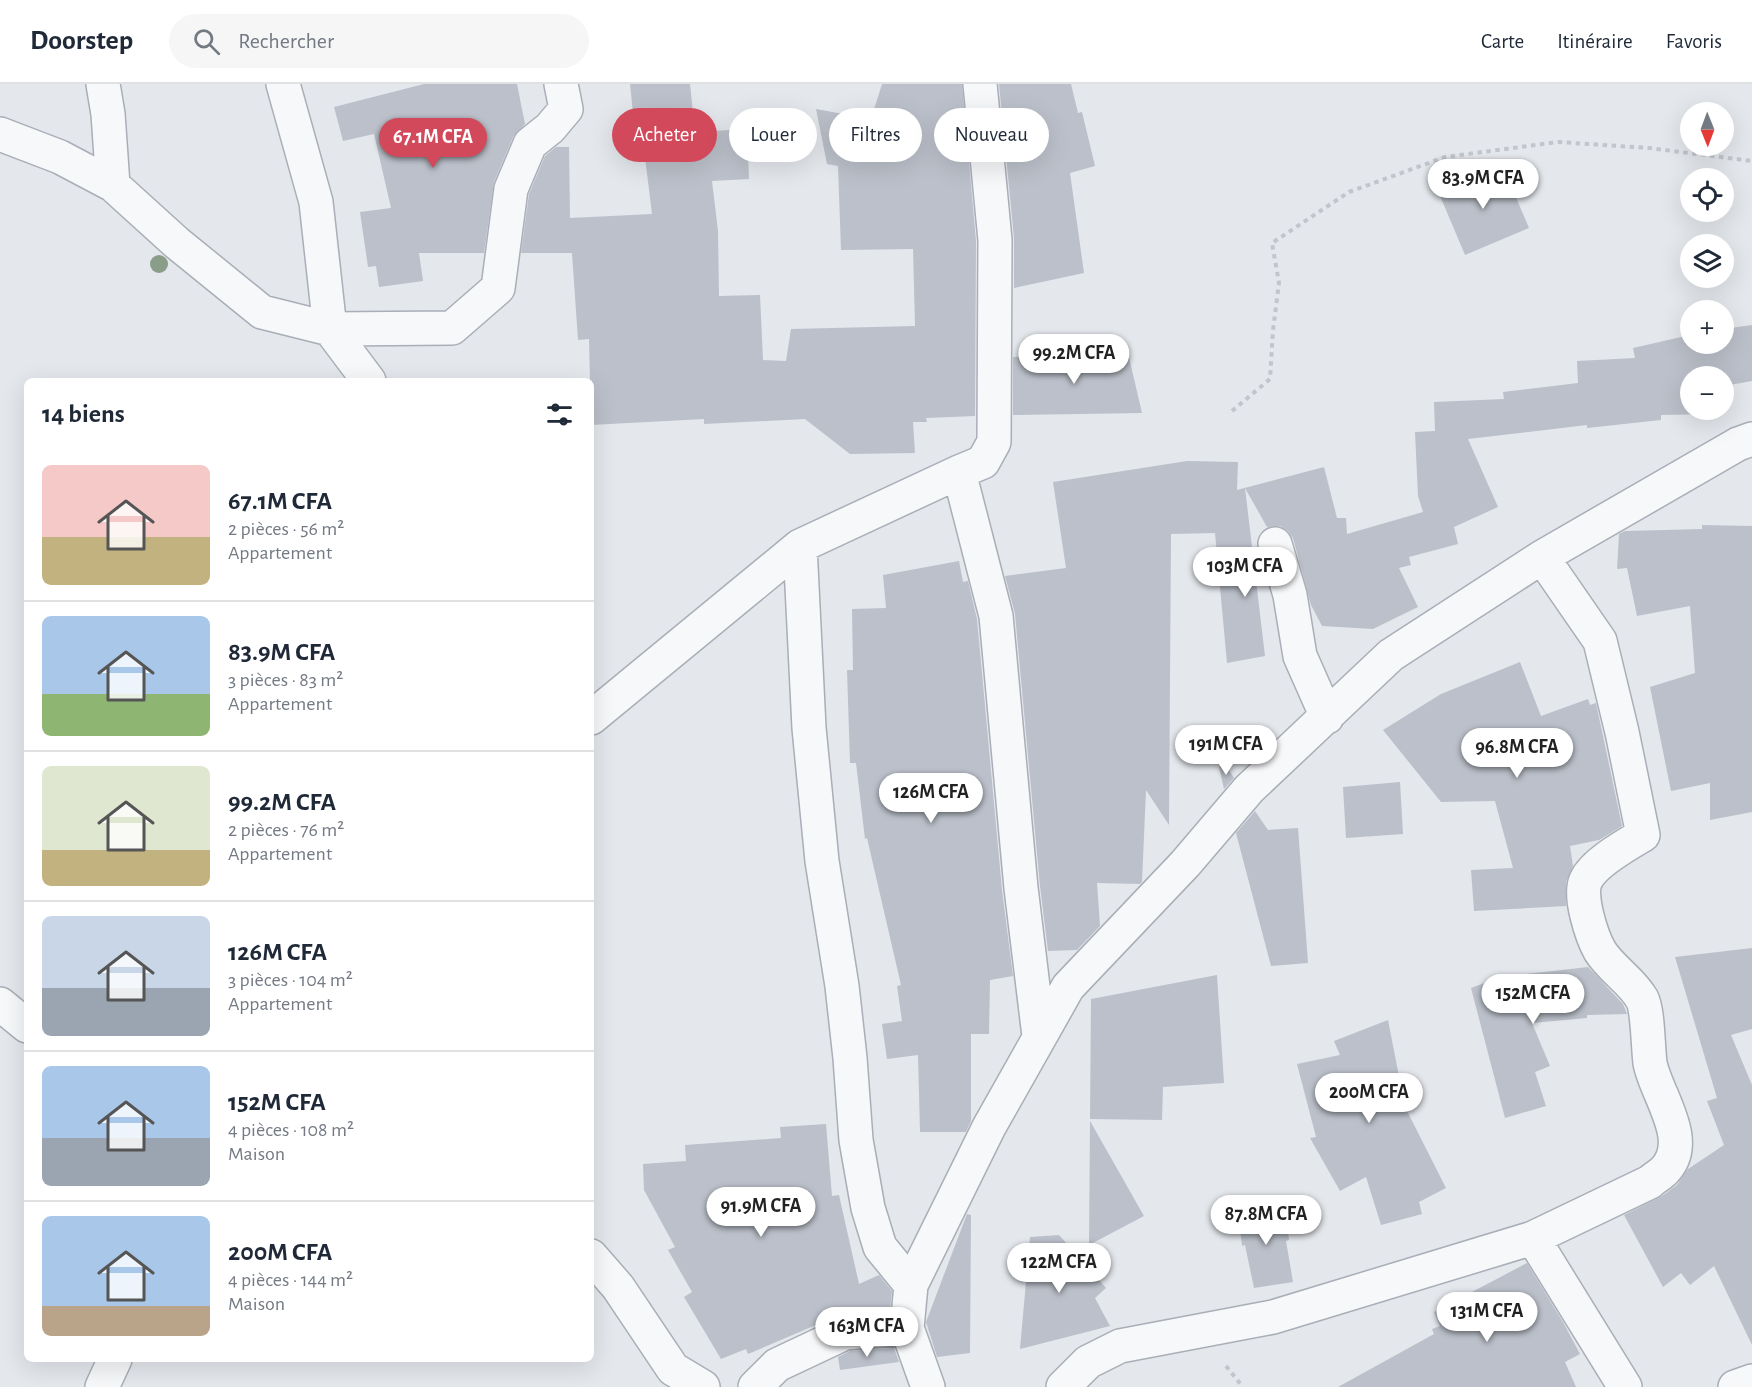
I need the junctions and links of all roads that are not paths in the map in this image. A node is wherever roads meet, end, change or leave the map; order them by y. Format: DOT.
graph roads {
  1 [pos="103,84"];
  2 [pos="283,84"];
  3 [pos="561,84"];
  4 [pos="980,84"];
  5 [pos="0,134"];
  6 [pos="113,185"];
  7 [pos="330,329"];
  8 [pos="367,378"];
  9 [pos="1752,439"];
  10 [pos="958,472"];
  11 [pos="1275,544"];
  12 [pos="800,546"];
  13 [pos="1542,557"];
  14 [pos="594,716"];
  15 [pos="1327,717"];
  16 [pos="0,1004"];
  17 [pos="24,1024"];
  18 [pos="1039,1036"];
  19 [pos="1533,1238"];
  20 [pos="594,1259"];
  21 [pos="910,1285"];
  22 [pos="907,1328"];
  23 [pos="114,1362"];
  24 [pos="1752,1380"];
  25 [pos="102,1387"];
  26 [pos="703,1387"];
  27 [pos="755,1387"];
  28 [pos="928,1387"];
  29 [pos="1063,1387"];
  30 [pos="1625,1387"];
  31 [pos="1736,1387"];
  1 -- 6 [label="street"];
  2 -- 7 [label="street"];
  3 -- 7 [label="street"];
  4 -- 10 [label="street"];
  5 -- 6 [label="street"];
  6 -- 7 [label="street"];
  7 -- 8 [label="street"];
  9 -- 13 [label="street"];
  10 -- 12 [label="street"];
  10 -- 18 [label="street"];
  11 -- 15 [label="street"];
  12 -- 14 [label="street"];
  12 -- 21 [label="street"];
  13 -- 15 [label="street"];
  13 -- 19 [label="street"];
  15 -- 18 [label="street"];
  16 -- 17 [label="street"];
  18 -- 21 [label="street"];
  19 -- 29 [label="street"];
  19 -- 30 [label="street"];
  20 -- 26 [label="street"];
  21 -- 22 [label="street"];
  22 -- 27 [label="street"];
  22 -- 28 [label="street"];
  23 -- 25 [label="street"];
  24 -- 31 [label="street"];
}
